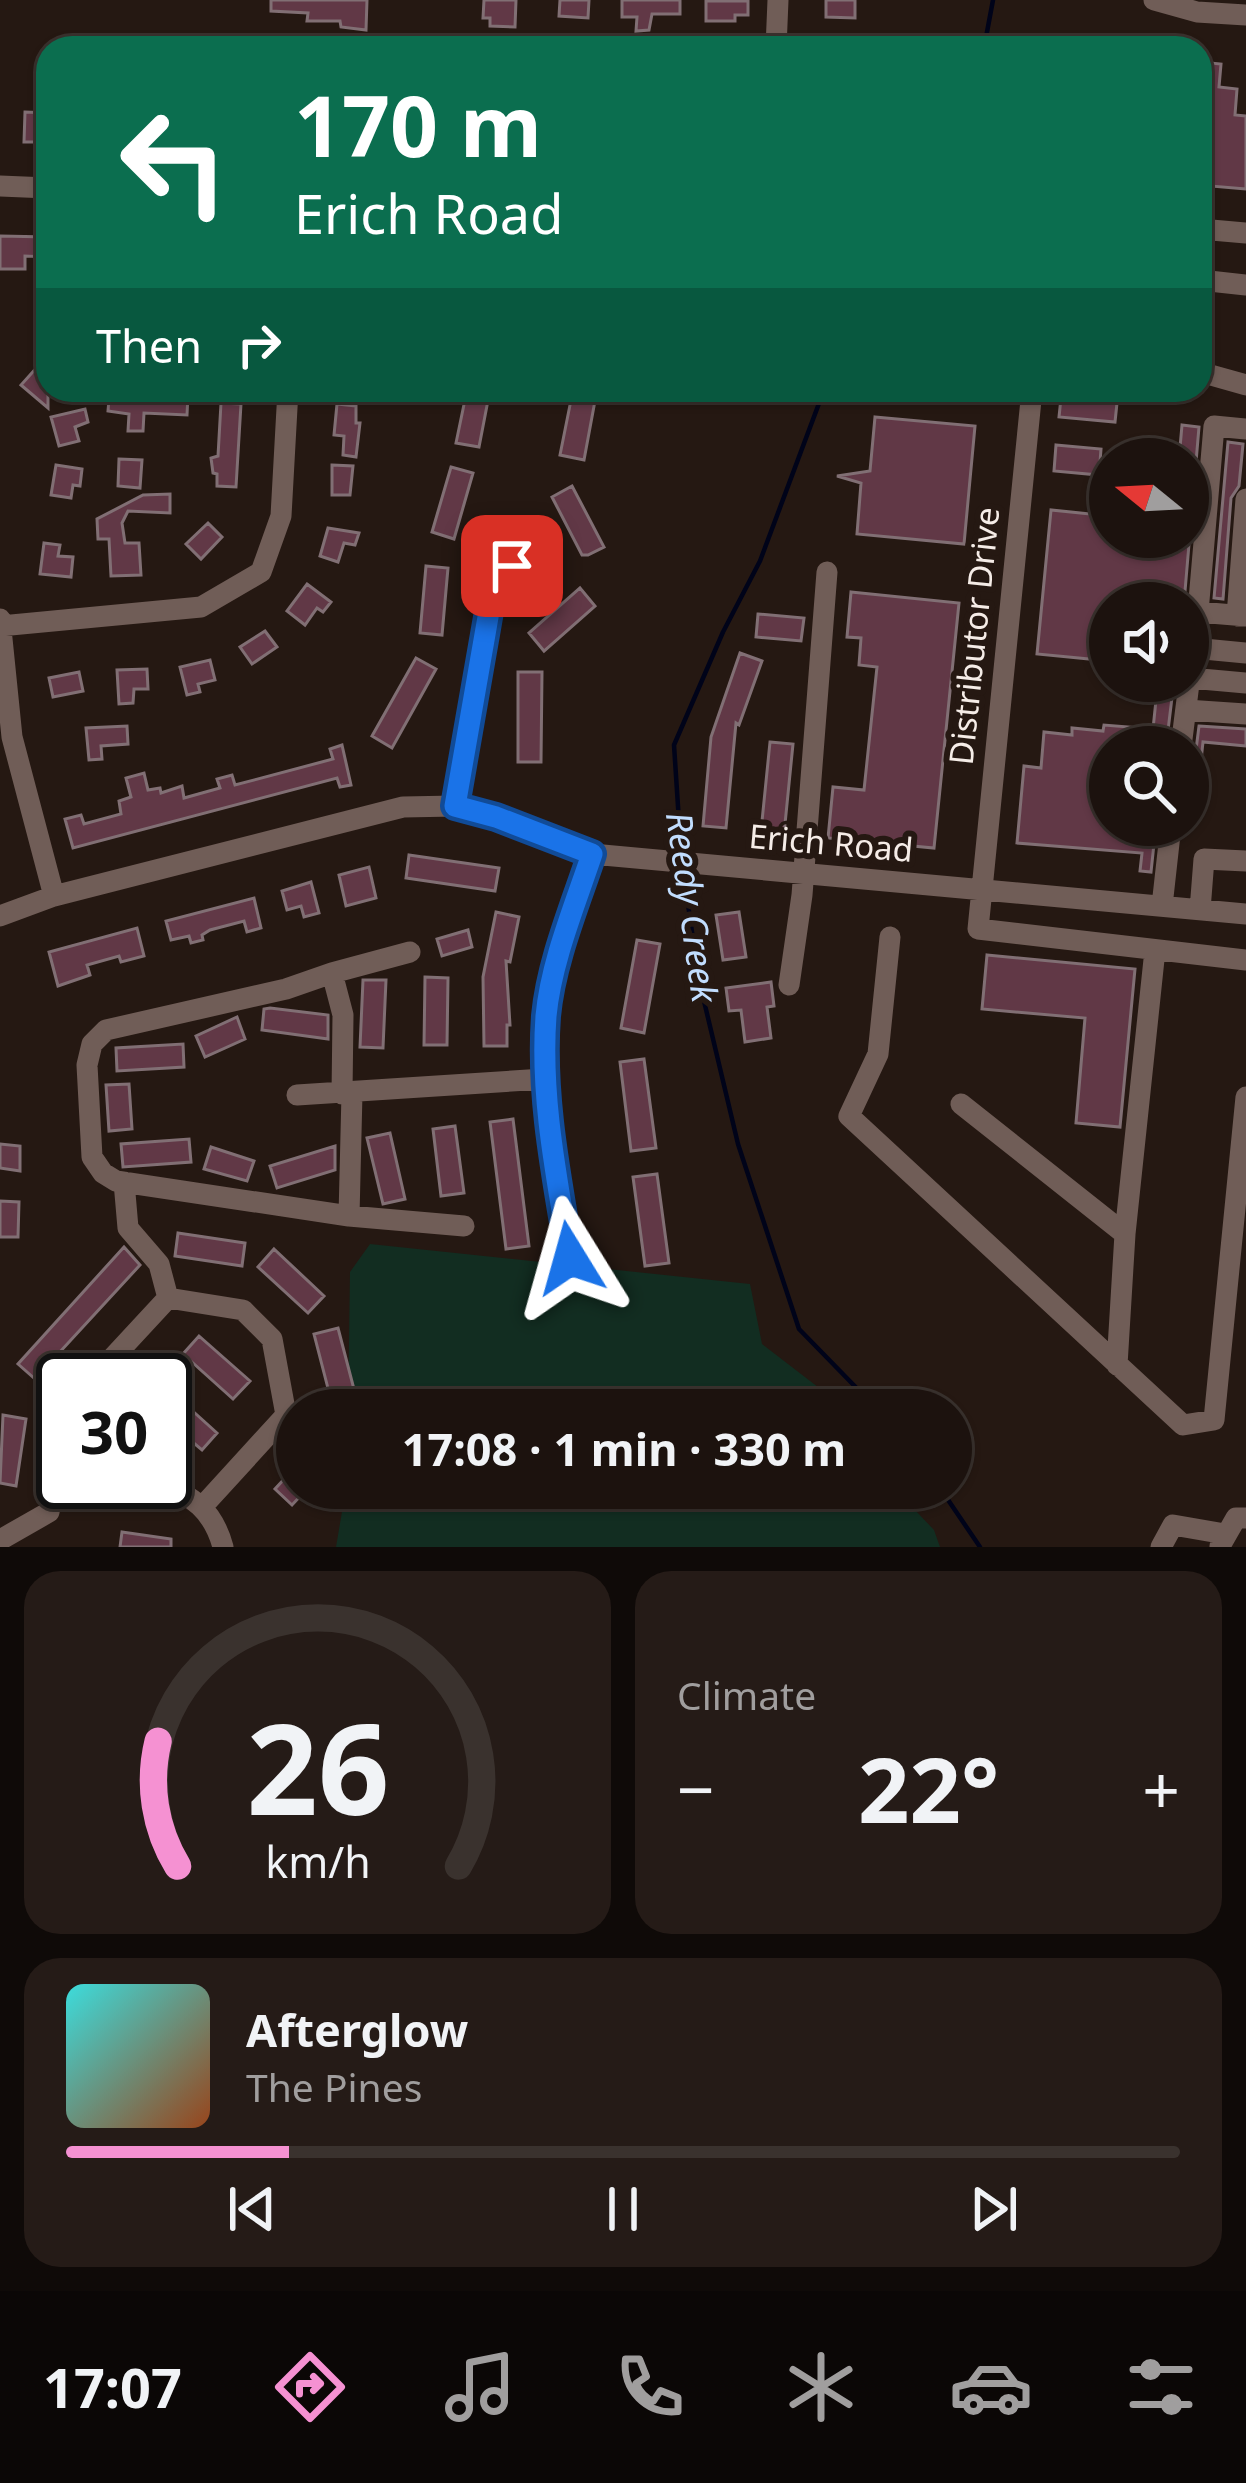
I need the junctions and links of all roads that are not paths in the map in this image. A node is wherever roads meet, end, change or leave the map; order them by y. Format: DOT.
graph roads {
  1 [pos="778,0"];
  2 [pos="1154,0"];
  3 [pos="1246,14"];
  4 [pos="776,36"];
  5 [pos="0,186"];
  6 [pos="36,188"];
  7 [pos="1212,230"];
  8 [pos="1246,233"];
  9 [pos="1212,279"];
  10 [pos="1246,285"];
  11 [pos="1212,375"];
  12 [pos="1246,385"];
  13 [pos="287,402"];
  14 [pos="1031,402"];
  15 [pos="1246,429"];
  16 [pos="1246,499"];
  17 [pos="512,566"];
  18 [pos="827,572"];
  19 [pos="1201,582"];
  20 [pos="1209,613"];
  21 [pos="1241,616"];
  22 [pos="0,624"];
  23 [pos="1209,650"];
  24 [pos="1246,653"];
  25 [pos="1209,680"];
  26 [pos="1246,683"];
  27 [pos="1187,702"];
  28 [pos="1186,710"];
  29 [pos="1246,714"];
  30 [pos="1184,726"];
  31 [pos="455,806"];
  32 [pos="1169,846"];
  33 [pos="592,854"];
  34 [pos="1246,861"];
  35 [pos="804,874"];
  36 [pos="982,890"];
  37 [pos="54,896"];
  38 [pos="1162,907"];
  39 [pos="1200,910"];
  40 [pos="1246,914"];
  41 [pos="0,916"];
  42 [pos="890,937"];
  43 [pos="1155,950"];
  44 [pos="410,952"];
  45 [pos="1246,960"];
  46 [pos="332,973"];
  47 [pos="789,985"];
  48 [pos="544,1079"];
  49 [pos="347,1094"];
  50 [pos="297,1095"];
  51 [pos="1246,1097"];
  52 [pos="961,1104"];
  53 [pos="124,1182"];
  54 [pos="350,1216"];
  55 [pos="464,1226"];
  56 [pos="1125,1234"];
  57 [pos="570,1258"];
  58 [pos="168,1298"];
  59 [pos="117,1353"];
  60 [pos="1117,1365"];
  61 [pos="192,1498"];
  62 [pos="202,1508"];
  63 [pos="50,1509"];
  64 [pos="1246,1518"];
  65 [pos="0,1540"];
  66 [pos="1223,1541"];
  67 [pos="224,1547"];
  68 [pos="1161,1547"];
  1 -- 4 [label="street"];
  2 -- 3 [label="street"];
  5 -- 6 [label="street"];
  7 -- 8 [label="street"];
  9 -- 10 [label="street"];
  11 -- 12 [label="street"];
  13 -- 22 [label="street"];
  14 -- 36 [label="street, Distributor Drive"];
  15 -- 19 [label="street"];
  16 -- 21 [label="street"];
  17 -- 31 [label="street"];
  18 -- 35 [label="street"];
  20 -- 21 [label="street"];
  22 -- 37 [label="street"];
  23 -- 24 [label="street"];
  25 -- 26 [label="street"];
  27 -- 28 [label="street"];
  28 -- 29 [label="street"];
  28 -- 30 [label="street"];
  31 -- 33 [label="street, Erich Road"];
  31 -- 37 [label="street, Erich Road"];
  32 -- 38 [label="street"];
  33 -- 35 [label="street, Erich Road"];
  33 -- 48 [label="street"];
  34 -- 39 [label="street"];
  35 -- 36 [label="street, Erich Road"];
  35 -- 47 [label="street"];
  36 -- 38 [label="street, Erich Road"];
  36 -- 43 [label="street"];
  37 -- 41 [label="street, Erich Road"];
  38 -- 39 [label="street, Erich Road"];
  39 -- 40 [label="street, Erich Road"];
  42 -- 60 [label="street"];
  43 -- 45 [label="street"];
  43 -- 56 [label="street"];
  44 -- 46 [label="street"];
  46 -- 49 [label="street"];
  46 -- 53 [label="street"];
  48 -- 49 [label="street"];
  48 -- 57 [label="street"];
  49 -- 50 [label="street"];
  49 -- 54 [label="street"];
  51 -- 60 [label="street"];
  52 -- 56 [label="street"];
  53 -- 54 [label="street"];
  53 -- 58 [label="street"];
  54 -- 55 [label="street"];
  56 -- 60 [label="street"];
  58 -- 59 [label="street"];
  58 -- 62 [label="street"];
  61 -- 62 [label="street"];
  62 -- 67 [label="street"];
  63 -- 65 [label="street"];
  64 -- 66 [label="street"];
  66 -- 68 [label="street"];
}
